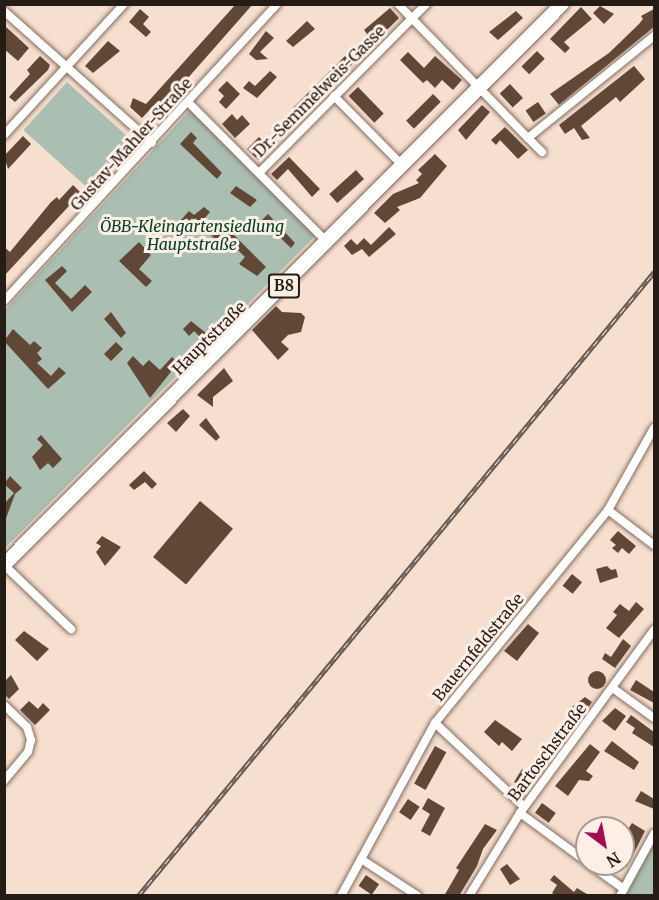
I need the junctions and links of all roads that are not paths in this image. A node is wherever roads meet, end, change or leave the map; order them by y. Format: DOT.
graph roads {
  1 [pos="124,4"];
  2 [pos="277,4"];
  3 [pos="398,4"];
  4 [pos="426,4"];
  5 [pos="562,4"];
  6 [pos="4,11"];
  7 [pos="412,19"];
  8 [pos="654,36"];
  9 [pos="67,67"];
  10 [pos="481,88"];
  11 [pos="334,96"];
  12 [pos="188,102"];
  13 [pos="4,135"];
  14 [pos="528,138"];
  15 [pos="152,143"];
  16 [pos="542,152"];
  17 [pos="403,166"];
  18 [pos="260,172"];
  19 [pos="327,242"];
  20 [pos="4,301"];
  21 [pos="654,429"];
  22 [pos="608,510"];
  23 [pos="654,545"];
  24 [pos="4,565"];
  25 [pos="71,629"];
  26 [pos="654,630"];
  27 [pos="614,689"];
  28 [pos="4,705"];
  29 [pos="654,718"];
  30 [pos="435,723"];
  31 [pos="4,780"];
  32 [pos="522,810"];
  33 [pos="654,834"];
  34 [pos="575,853"];
  35 [pos="361,860"];
  36 [pos="603,876"];
  37 [pos="622,892"];
  38 [pos="341,896"];
  39 [pos="418,896"];
  40 [pos="468,896"];
  1 -- 9 [label="street"];
  2 -- 12 [label="street, Gustav-Mahler-Straße"];
  3 -- 7 [label="street"];
  4 -- 7 [label="street, Dr.-Semmelweis-Gasse"];
  5 -- 10 [label="main road, Hauptstraße / B8"];
  6 -- 9 [label="street"];
  7 -- 10 [label="street"];
  7 -- 11 [label="street, Dr.-Semmelweis-Gasse"];
  8 -- 14 [label="street"];
  9 -- 13 [label="street"];
  9 -- 15 [label="street"];
  10 -- 14 [label="street"];
  10 -- 17 [label="main road, Hauptstraße / B8"];
  11 -- 17 [label="street"];
  11 -- 18 [label="street, Dr.-Semmelweis-Gasse"];
  12 -- 15 [label="street, Gustav-Mahler-Straße"];
  12 -- 18 [label="street"];
  14 -- 16 [label="street"];
  15 -- 20 [label="street, Gustav-Mahler-Straße"];
  17 -- 19 [label="main road, Hauptstraße / B8"];
  18 -- 19 [label="street"];
  19 -- 24 [label="main road, Hauptstraße / B8"];
  21 -- 22 [label="street, Bauernfeldstraße"];
  22 -- 23 [label="street"];
  22 -- 30 [label="street, Bauernfeldstraße"];
  24 -- 25 [label="street"];
  26 -- 27 [label="street, Bartoschstraße"];
  27 -- 29 [label="street"];
  27 -- 32 [label="street, Bartoschstraße"];
  28 -- 31 [label="street"];
  30 -- 32 [label="street"];
  30 -- 35 [label="street, Bauernfeldstraße"];
  32 -- 34 [label="street"];
  32 -- 40 [label="street, Bartoschstraße"];
  33 -- 37 [label="street"];
  35 -- 38 [label="street, Bauernfeldstraße"];
  35 -- 39 [label="street"];
  36 -- 37 [label="street"];
}
